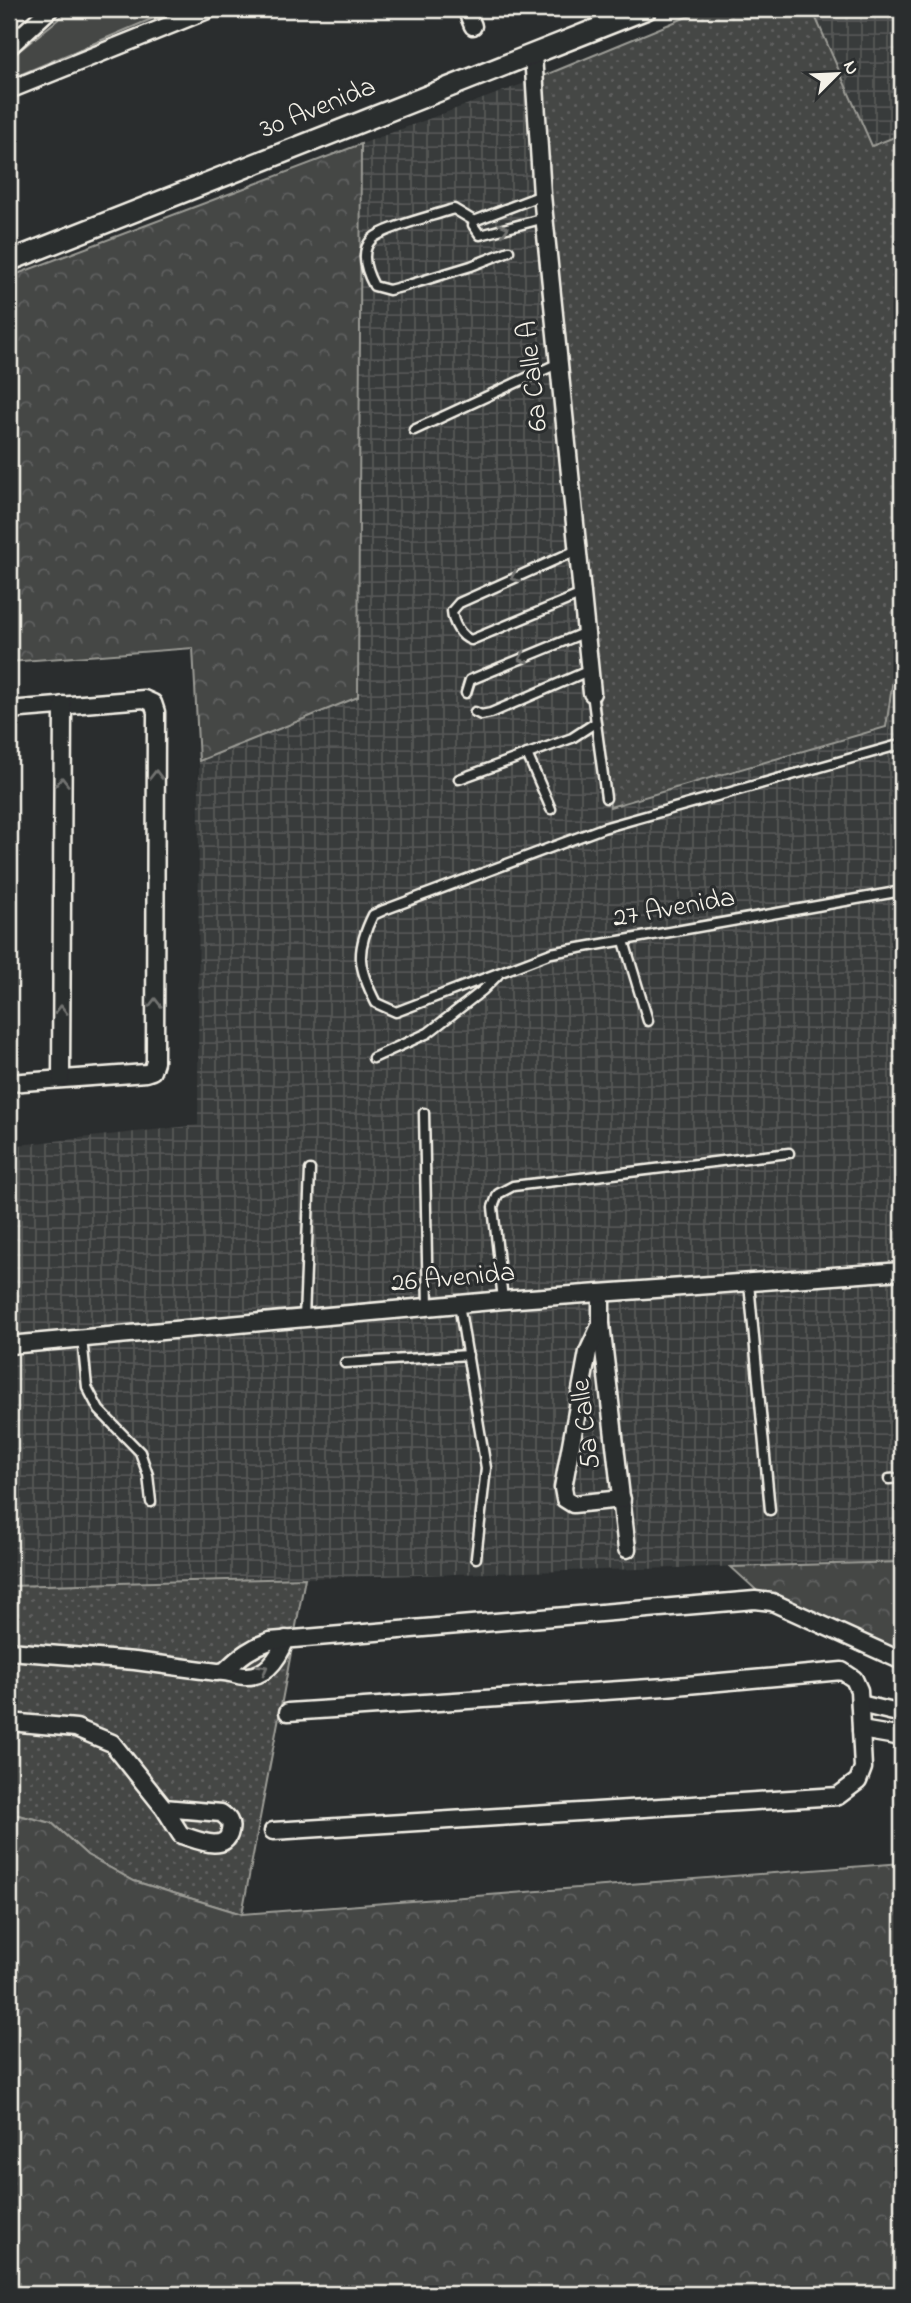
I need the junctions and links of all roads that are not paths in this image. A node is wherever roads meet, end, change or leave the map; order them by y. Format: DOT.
graph roads {
  1 [pos="50,9"];
  2 [pos="210,9"];
  3 [pos="466,9"];
  4 [pos="635,11"];
  5 [pos="473,26"];
  6 [pos="9,47"];
  7 [pos="533,54"];
  8 [pos="9,90"];
  9 [pos="542,195"];
  10 [pos="545,218"];
  11 [pos="474,221"];
  12 [pos="509,251"];
  13 [pos="9,261"];
  14 [pos="559,362"];
  15 [pos="414,430"];
  16 [pos="577,550"];
  17 [pos="582,594"];
  18 [pos="586,632"];
  19 [pos="590,670"];
  20 [pos="466,693"];
  21 [pos="592,693"];
  22 [pos="63,705"];
  23 [pos="9,710"];
  24 [pos="475,712"];
  25 [pos="595,723"];
  26 [pos="902,744"];
  27 [pos="527,754"];
  28 [pos="459,779"];
  29 [pos="606,798"];
  30 [pos="551,809"];
  31 [pos="902,891"];
  32 [pos="624,940"];
  33 [pos="500,972"];
  34 [pos="648,1021"];
  35 [pos="373,1058"];
  36 [pos="61,1078"];
  37 [pos="9,1083"];
  38 [pos="424,1113"];
  39 [pos="789,1153"];
  40 [pos="310,1170"];
  41 [pos="902,1271"];
  42 [pos="749,1283"];
  43 [pos="601,1293"];
  44 [pos="503,1300"];
  45 [pos="459,1304"];
  46 [pos="428,1307"];
  47 [pos="304,1318"];
  48 [pos="601,1324"];
  49 [pos="82,1338"];
  50 [pos="9,1345"];
  51 [pos="468,1355"];
  52 [pos="345,1363"];
  53 [pos="902,1478"];
  54 [pos="889,1479"];
  55 [pos="622,1499"];
  56 [pos="151,1503"];
  57 [pos="770,1510"];
  58 [pos="627,1549"];
  59 [pos="476,1558"];
  60 [pos="286,1639"];
  61 [pos="9,1651"];
  62 [pos="902,1661"];
  63 [pos="226,1670"];
  64 [pos="860,1704"];
  65 [pos="288,1712"];
  66 [pos="902,1714"];
  67 [pos="9,1722"];
  68 [pos="861,1730"];
  69 [pos="902,1737"];
  70 [pos="164,1808"];
  71 [pos="273,1831"];
  1 -- 6 [label="street"];
  2 -- 8 [label="street"];
  3 -- 5 [label="street"];
  4 -- 7 [label="street, 30 Avenida"];
  7 -- 9 [label="street, 6a Calle A"];
  7 -- 13 [label="street, 30 Avenida"];
  9 -- 10 [label="street, 6a Calle A"];
  9 -- 11 [label="lane"];
  11 -- 10 [label="lane, one-way"];
  10 -- 14 [label="street, 6a Calle A"];
  11 -- 12 [label="lane"];
  14 -- 15 [label="lane"];
  14 -- 16 [label="street, 6a Calle A"];
  16 -- 17 [label="street, 6a Calle A"];
  16 -- 17 [label="lane, one-way"];
  17 -- 18 [label="street, 6a Calle A"];
  18 -- 19 [label="street, 6a Calle A"];
  18 -- 20 [label="lane, one-way"];
  19 -- 21 [label="street, 6a Calle A"];
  19 -- 24 [label="lane"];
  21 -- 25 [label="lane"];
  22 -- 23 [label="street"];
  36 -- 22 [label="street, one-way"];
  36 -- 22 [label="street, one-way"];
  25 -- 27 [label="lane"];
  25 -- 29 [label="lane"];
  26 -- 33 [label="lane, 27 Avenida"];
  27 -- 28 [label="lane"];
  27 -- 30 [label="lane"];
  31 -- 32 [label="lane, 27 Avenida"];
  32 -- 33 [label="lane, 27 Avenida"];
  32 -- 34 [label="lane"];
  33 -- 35 [label="lane"];
  36 -- 37 [label="street"];
  38 -- 46 [label="lane"];
  39 -- 44 [label="lane"];
  40 -- 47 [label="lane"];
  41 -- 42 [label="street, 26 Avenida"];
  42 -- 43 [label="street, 26 Avenida"];
  42 -- 57 [label="lane"];
  43 -- 44 [label="street, 26 Avenida"];
  43 -- 48 [label="street, 5a Calle"];
  44 -- 45 [label="street, 26 Avenida"];
  45 -- 46 [label="street, 26 Avenida"];
  45 -- 51 [label="lane"];
  46 -- 47 [label="street, 26 Avenida"];
  47 -- 49 [label="street, 26 Avenida"];
  48 -- 55 [label="street, 5a Calle"];
  48 -- 55 [label="street"];
  49 -- 50 [label="street, 26 Avenida"];
  49 -- 56 [label="lane"];
  51 -- 52 [label="lane"];
  51 -- 59 [label="lane"];
  53 -- 54 [label="lane"];
  55 -- 58 [label="street, 5a Calle"];
  60 -- 62 [label="street"];
  60 -- 63 [label="street"];
  63 -- 60 [label="street, one-way"];
  61 -- 63 [label="street"];
  64 -- 65 [label="street"];
  64 -- 66 [label="street"];
  64 -- 68 [label="street"];
  67 -- 70 [label="street"];
  68 -- 69 [label="street"];
  68 -- 71 [label="street"];
}
